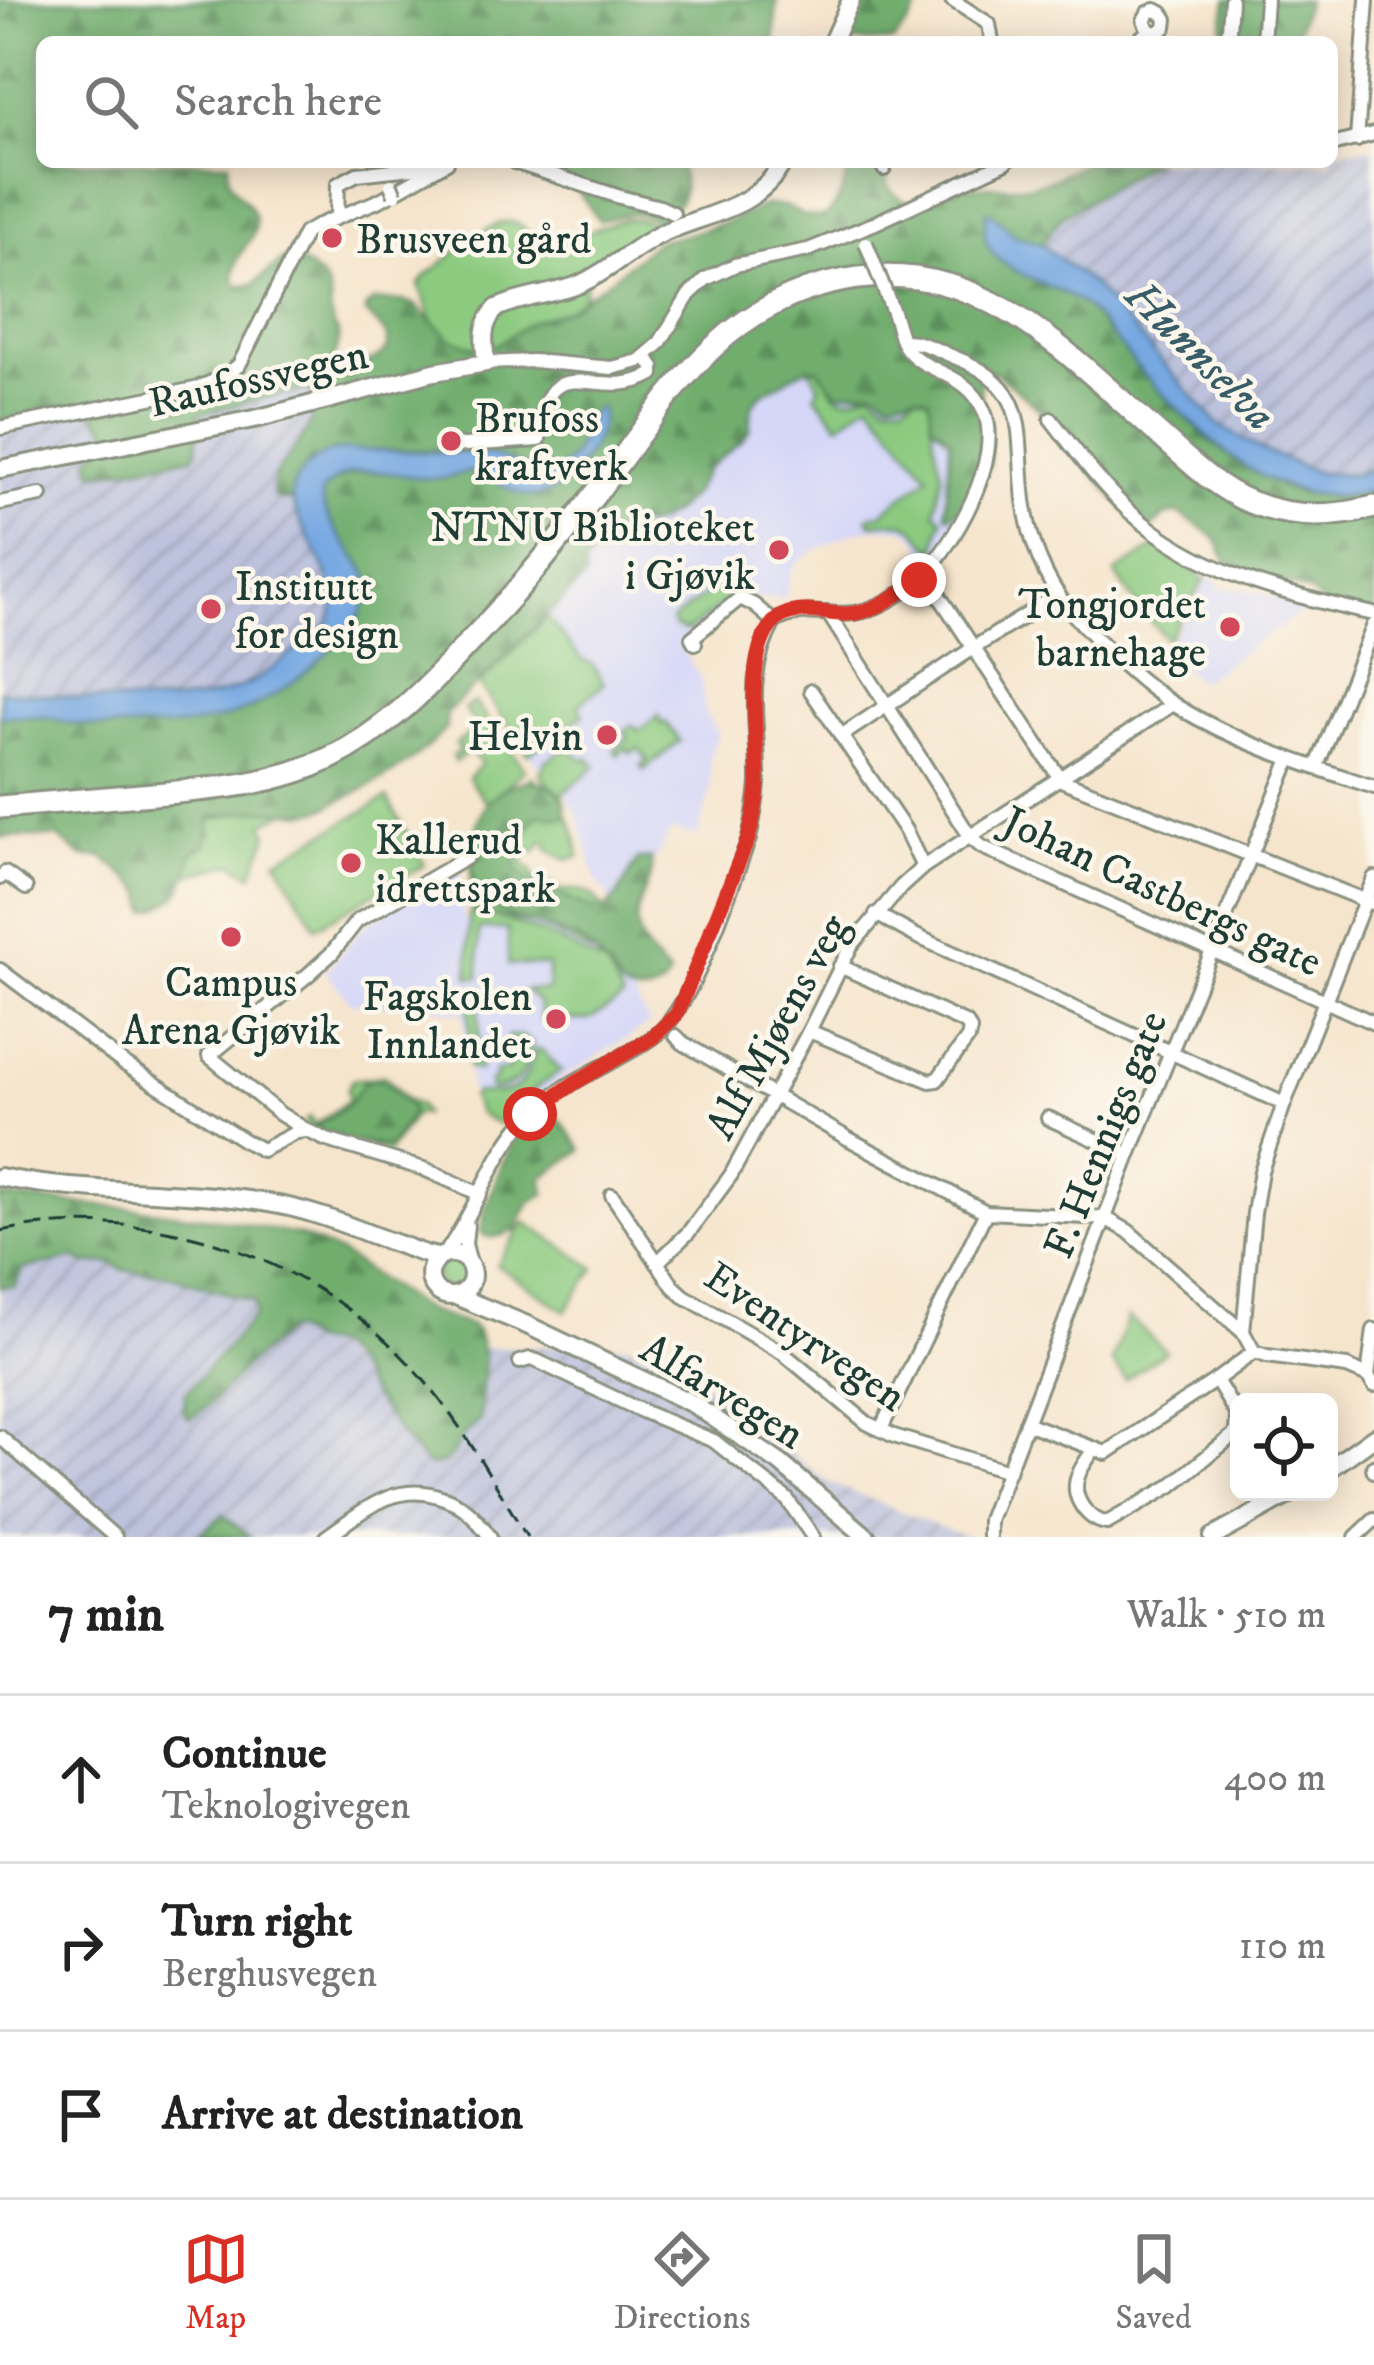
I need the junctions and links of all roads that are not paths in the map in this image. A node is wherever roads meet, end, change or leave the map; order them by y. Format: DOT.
graph roads {
  1 [pos="850,0"];
  2 [pos="952,0"];
  3 [pos="1231,0"];
  4 [pos="1266,0"];
  5 [pos="1366,0"];
  6 [pos="1149,31"];
  7 [pos="835,36"];
  8 [pos="991,36"];
  9 [pos="1143,36"];
  10 [pos="1226,36"];
  11 [pos="1263,36"];
  12 [pos="1374,134"];
  13 [pos="1357,140"];
  14 [pos="1338,144"];
  15 [pos="404,168"];
  16 [pos="437,168"];
  17 [pos="530,168"];
  18 [pos="780,168"];
  19 [pos="993,168"];
  20 [pos="384,170"];
  21 [pos="393,190"];
  22 [pos="338,217"];
  23 [pos="674,221"];
  24 [pos="863,228"];
  25 [pos="902,341"];
  26 [pos="646,356"];
  27 [pos="486,363"];
  28 [pos="1051,419"];
  29 [pos="0,428"];
  30 [pos="451,446"];
  31 [pos="0,470"];
  32 [pos="41,495"];
  33 [pos="0,503"];
  34 [pos="1374,507"];
  35 [pos="925,573"];
  36 [pos="1058,596"];
  37 [pos="828,613"];
  38 [pos="1374,614"];
  39 [pos="774,622"];
  40 [pos="1374,625"];
  41 [pos="695,643"];
  42 [pos="975,647"];
  43 [pos="812,691"];
  44 [pos="1173,704"];
  45 [pos="886,705"];
  46 [pos="841,736"];
  47 [pos="1290,759"];
  48 [pos="1316,768"];
  49 [pos="1061,780"];
  50 [pos="1374,788"];
  51 [pos="0,807"];
  52 [pos="971,838"];
  53 [pos="1252,856"];
  54 [pos="466,858"];
  55 [pos="923,868"];
  56 [pos="0,878"];
  57 [pos="1374,878"];
  58 [pos="26,888"];
  59 [pos="1370,903"];
  60 [pos="876,914"];
  61 [pos="1214,952"];
  62 [pos="840,966"];
  63 [pos="0,970"];
  64 [pos="1325,1001"];
  65 [pos="1374,1023"];
  66 [pos="809,1031"];
  67 [pos="676,1036"];
  68 [pos="1172,1051"];
  69 [pos="775,1096"];
  70 [pos="1284,1104"];
  71 [pos="1048,1118"];
  72 [pos="308,1131"];
  73 [pos="1129,1155"];
  74 [pos="0,1177"];
  75 [pos="480,1195"];
  76 [pos="612,1195"];
  77 [pos="986,1212"];
  78 [pos="468,1218"];
  79 [pos="1106,1218"];
  80 [pos="387,1242"];
  81 [pos="441,1256"];
  82 [pos="657,1263"];
  83 [pos="471,1269"];
  84 [pos="430,1280"];
  85 [pos="456,1296"];
  86 [pos="527,1324"];
  87 [pos="1374,1330"];
  88 [pos="1243,1332"];
  89 [pos="1255,1352"];
  90 [pos="520,1362"];
  91 [pos="1216,1380"];
  92 [pos="1371,1380"];
  93 [pos="1026,1423"];
  94 [pos="880,1430"];
  95 [pos="0,1437"];
  96 [pos="1374,1437"];
  97 [pos="1100,1451"];
  98 [pos="1338,1463"];
  99 [pos="1008,1472"];
  100 [pos="1278,1501"];
  101 [pos="1374,1520"];
  102 [pos="859,1534"];
  103 [pos="116,1537"];
  104 [pos="326,1537"];
  105 [pos="490,1537"];
  106 [pos="813,1537"];
  107 [pos="989,1537"];
  108 [pos="1213,1537"];
  109 [pos="1356,1537"];
  1 -- 7 [label="main road"];
  2 -- 8 [label="street"];
  3 -- 10 [label="street"];
  4 -- 11 [label="street"];
  5 -- 13 [label="street"];
  6 -- 9 [label="street"];
  12 -- 13 [label="street"];
  13 -- 14 [label="street"];
  15 -- 20 [label="street"];
  16 -- 22 [label="street"];
  17 -- 23 [label="street"];
  18 -- 23 [label="main road"];
  19 -- 24 [label="street"];
  20 -- 21 [label="street"];
  20 -- 22 [label="street"];
  22 -- 29 [label="street"];
  23 -- 27 [label="main road"];
  24 -- 25 [label="street, bridge"];
  24 -- 26 [label="street"];
  25 -- 35 [label="street"];
  25 -- 36 [label="street"];
  26 -- 27 [label="street, Raufossvegen"];
  26 -- 30 [label="street"];
  27 -- 31 [label="main road, Raufossvegen"];
  28 -- 38 [label="street"];
  32 -- 33 [label="street"];
  34 -- 51 [label="highway"];
  35 -- 37 [label="street"];
  35 -- 42 [label="street"];
  36 -- 42 [label="street"];
  36 -- 44 [label="street"];
  37 -- 39 [label="street"];
  37 -- 45 [label="street, Johan Castbergs gate"];
  39 -- 41 [label="street"];
  39 -- 75 [label="street"];
  40 -- 48 [label="street"];
  42 -- 45 [label="street"];
  42 -- 49 [label="street"];
  43 -- 46 [label="street"];
  44 -- 47 [label="street"];
  44 -- 49 [label="street, Alf Mjøens veg"];
  45 -- 46 [label="street"];
  45 -- 52 [label="street, Johan Castbergs gate"];
  46 -- 55 [label="street"];
  47 -- 48 [label="street"];
  47 -- 53 [label="street, F. Hennigs gate"];
  48 -- 50 [label="street"];
  49 -- 52 [label="street, Alf Mjøens veg"];
  49 -- 53 [label="street"];
  52 -- 55 [label="street, Alf Mjøens veg"];
  52 -- 61 [label="street, Johan Castbergs gate"];
  53 -- 59 [label="street"];
  53 -- 61 [label="street, F. Hennigs gate"];
  54 -- 72 [label="street"];
  55 -- 60 [label="street, Alf Mjøens veg"];
  56 -- 58 [label="street"];
  57 -- 59 [label="street"];
  59 -- 64 [label="street"];
  60 -- 62 [label="street, Alf Mjøens veg"];
  60 -- 68 [label="street"];
  61 -- 64 [label="street, Johan Castbergs gate"];
  61 -- 68 [label="street, F. Hennigs gate"];
  62 -- 66 [label="street, Alf Mjøens veg"];
  62 -- 66 [label="street"];
  63 -- 72 [label="street"];
  64 -- 65 [label="street, Johan Castbergs gate"];
  64 -- 70 [label="street"];
  66 -- 69 [label="street, Alf Mjøens veg"];
  67 -- 69 [label="street"];
  68 -- 70 [label="street"];
  68 -- 73 [label="street, F. Hennigs gate"];
  69 -- 77 [label="street"];
  69 -- 82 [label="street, Alf Mjøens veg"];
  70 -- 88 [label="street"];
  71 -- 73 [label="street"];
  72 -- 75 [label="street"];
  73 -- 79 [label="street, F. Hennigs gate"];
  74 -- 80 [label="main road"];
  75 -- 78 [label="street"];
  76 -- 82 [label="street, Eventyrvegen"];
  77 -- 79 [label="street"];
  77 -- 94 [label="street"];
  78 -- 81 [label="street"];
  78 -- 83 [label="street"];
  79 -- 88 [label="street"];
  79 -- 93 [label="street, F. Hennigs gate"];
  80 -- 81 [label="main road"];
  80 -- 84 [label="main road"];
  81 -- 83 [label="main road"];
  81 -- 84 [label="main road"];
  82 -- 94 [label="street, Eventyrvegen"];
  83 -- 85 [label="main road"];
  83 -- 86 [label="main road, Alfarvegen"];
  84 -- 85 [label="main road"];
  85 -- 86 [label="main road, Alfarvegen"];
  86 -- 102 [label="main road, Alfarvegen"];
  87 -- 92 [label="street"];
  88 -- 89 [label="street"];
  89 -- 91 [label="street"];
  89 -- 92 [label="street"];
  90 -- 106 [label="street"];
  91 -- 97 [label="street"];
  91 -- 97 [label="street"];
  93 -- 97 [label="street"];
  93 -- 99 [label="street, F. Hennigs gate"];
  94 -- 99 [label="street, Eventyrvegen"];
  95 -- 103 [label="street"];
  96 -- 98 [label="main road"];
  99 -- 107 [label="street, F. Hennigs gate"];
  100 -- 108 [label="main road"];
  101 -- 109 [label="street"];
  104 -- 105 [label="street"];
}
